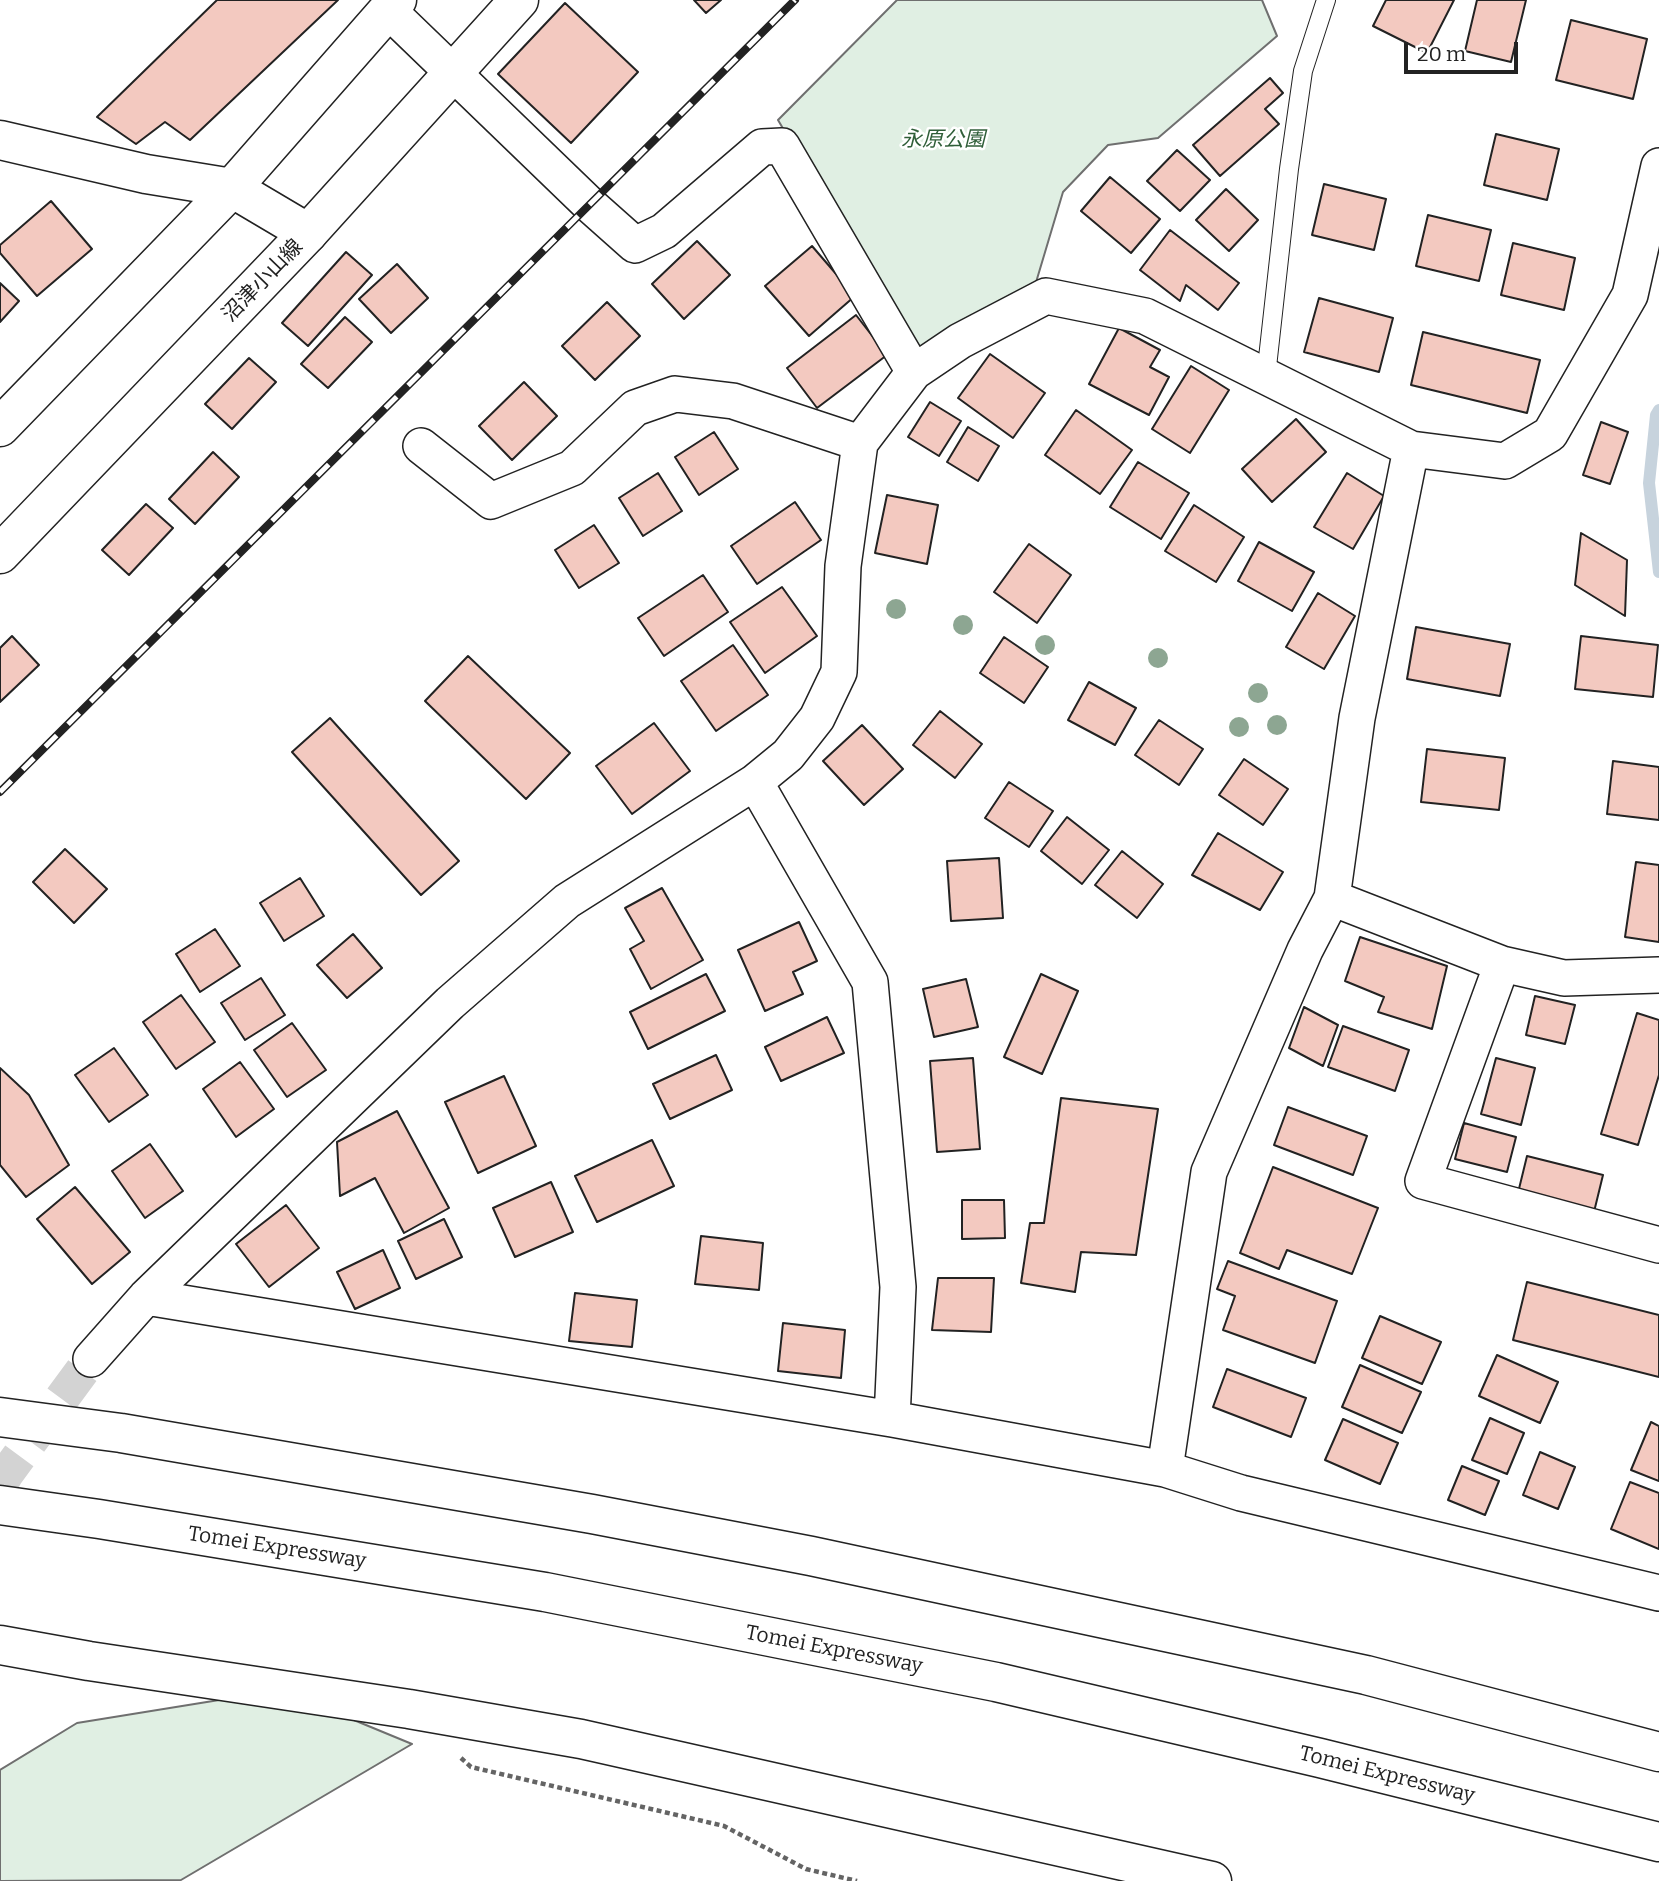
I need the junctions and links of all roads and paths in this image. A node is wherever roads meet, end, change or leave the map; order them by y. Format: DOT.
graph roads {
  1 [pos="519,0"];
  2 [pos="1326,0"];
  3 [pos="393,5"];
  4 [pos="454,73"];
  5 [pos="0,140"];
  6 [pos="1659,166"];
  7 [pos="232,188"];
  8 [pos="308,233"];
  9 [pos="914,372"];
  10 [pos="1266,376"];
  11 [pos="0,427"];
  12 [pos="860,443"];
  13 [pos="421,446"];
  14 [pos="1412,449"];
  15 [pos="0,554"];
  16 [pos="755,782"];
  17 [pos="1332,898"];
  18 [pos="1502,964"];
  19 [pos="1659,975"];
  20 [pos="1659,1245"];
  21 [pos="146,1297"];
  22 [pos="91,1359"];
  23 [pos="0,1417"];
  24 [pos="892,1419"];
  25 [pos="1165,1469"];
  26 [pos="0,1505"];
  27 [pos="1659,1593"];
  28 [pos="0,1645"];
  29 [pos="453,1751"];
  30 [pos="1659,1752"];
  31 [pos="1659,1842"];
  32 [pos="857,1881"];
  33 [pos="1212,1881"];
  1 -- 4 [label="main road, 沼津小山線"];
  2 -- 10 [label="lane"];
  3 -- 4 [label="street"];
  3 -- 7 [label="main road"];
  4 -- 8 [label="main road, 沼津小山線"];
  4 -- 9 [label="street"];
  5 -- 7 [label="main road"];
  6 -- 14 [label="street"];
  7 -- 8 [label="main road"];
  7 -- 11 [label="main road"];
  8 -- 15 [label="main road, 沼津小山線"];
  9 -- 10 [label="street"];
  9 -- 12 [label="street"];
  10 -- 14 [label="street"];
  12 -- 13 [label="street"];
  12 -- 16 [label="street"];
  14 -- 17 [label="street"];
  16 -- 21 [label="street"];
  16 -- 24 [label="street"];
  17 -- 18 [label="street"];
  17 -- 25 [label="street"];
  18 -- 19 [label="street"];
  18 -- 20 [label="street"];
  21 -- 22 [label="street"];
  21 -- 24 [label="street"];
  23 -- 30 [label="main road"];
  24 -- 25 [label="street"];
  25 -- 27 [label="street"];
  26 -- 31 [label="main road, Tomei Expressway"];
  28 -- 33 [label="main road"];
  29 -- 32 [label="path"];
}
